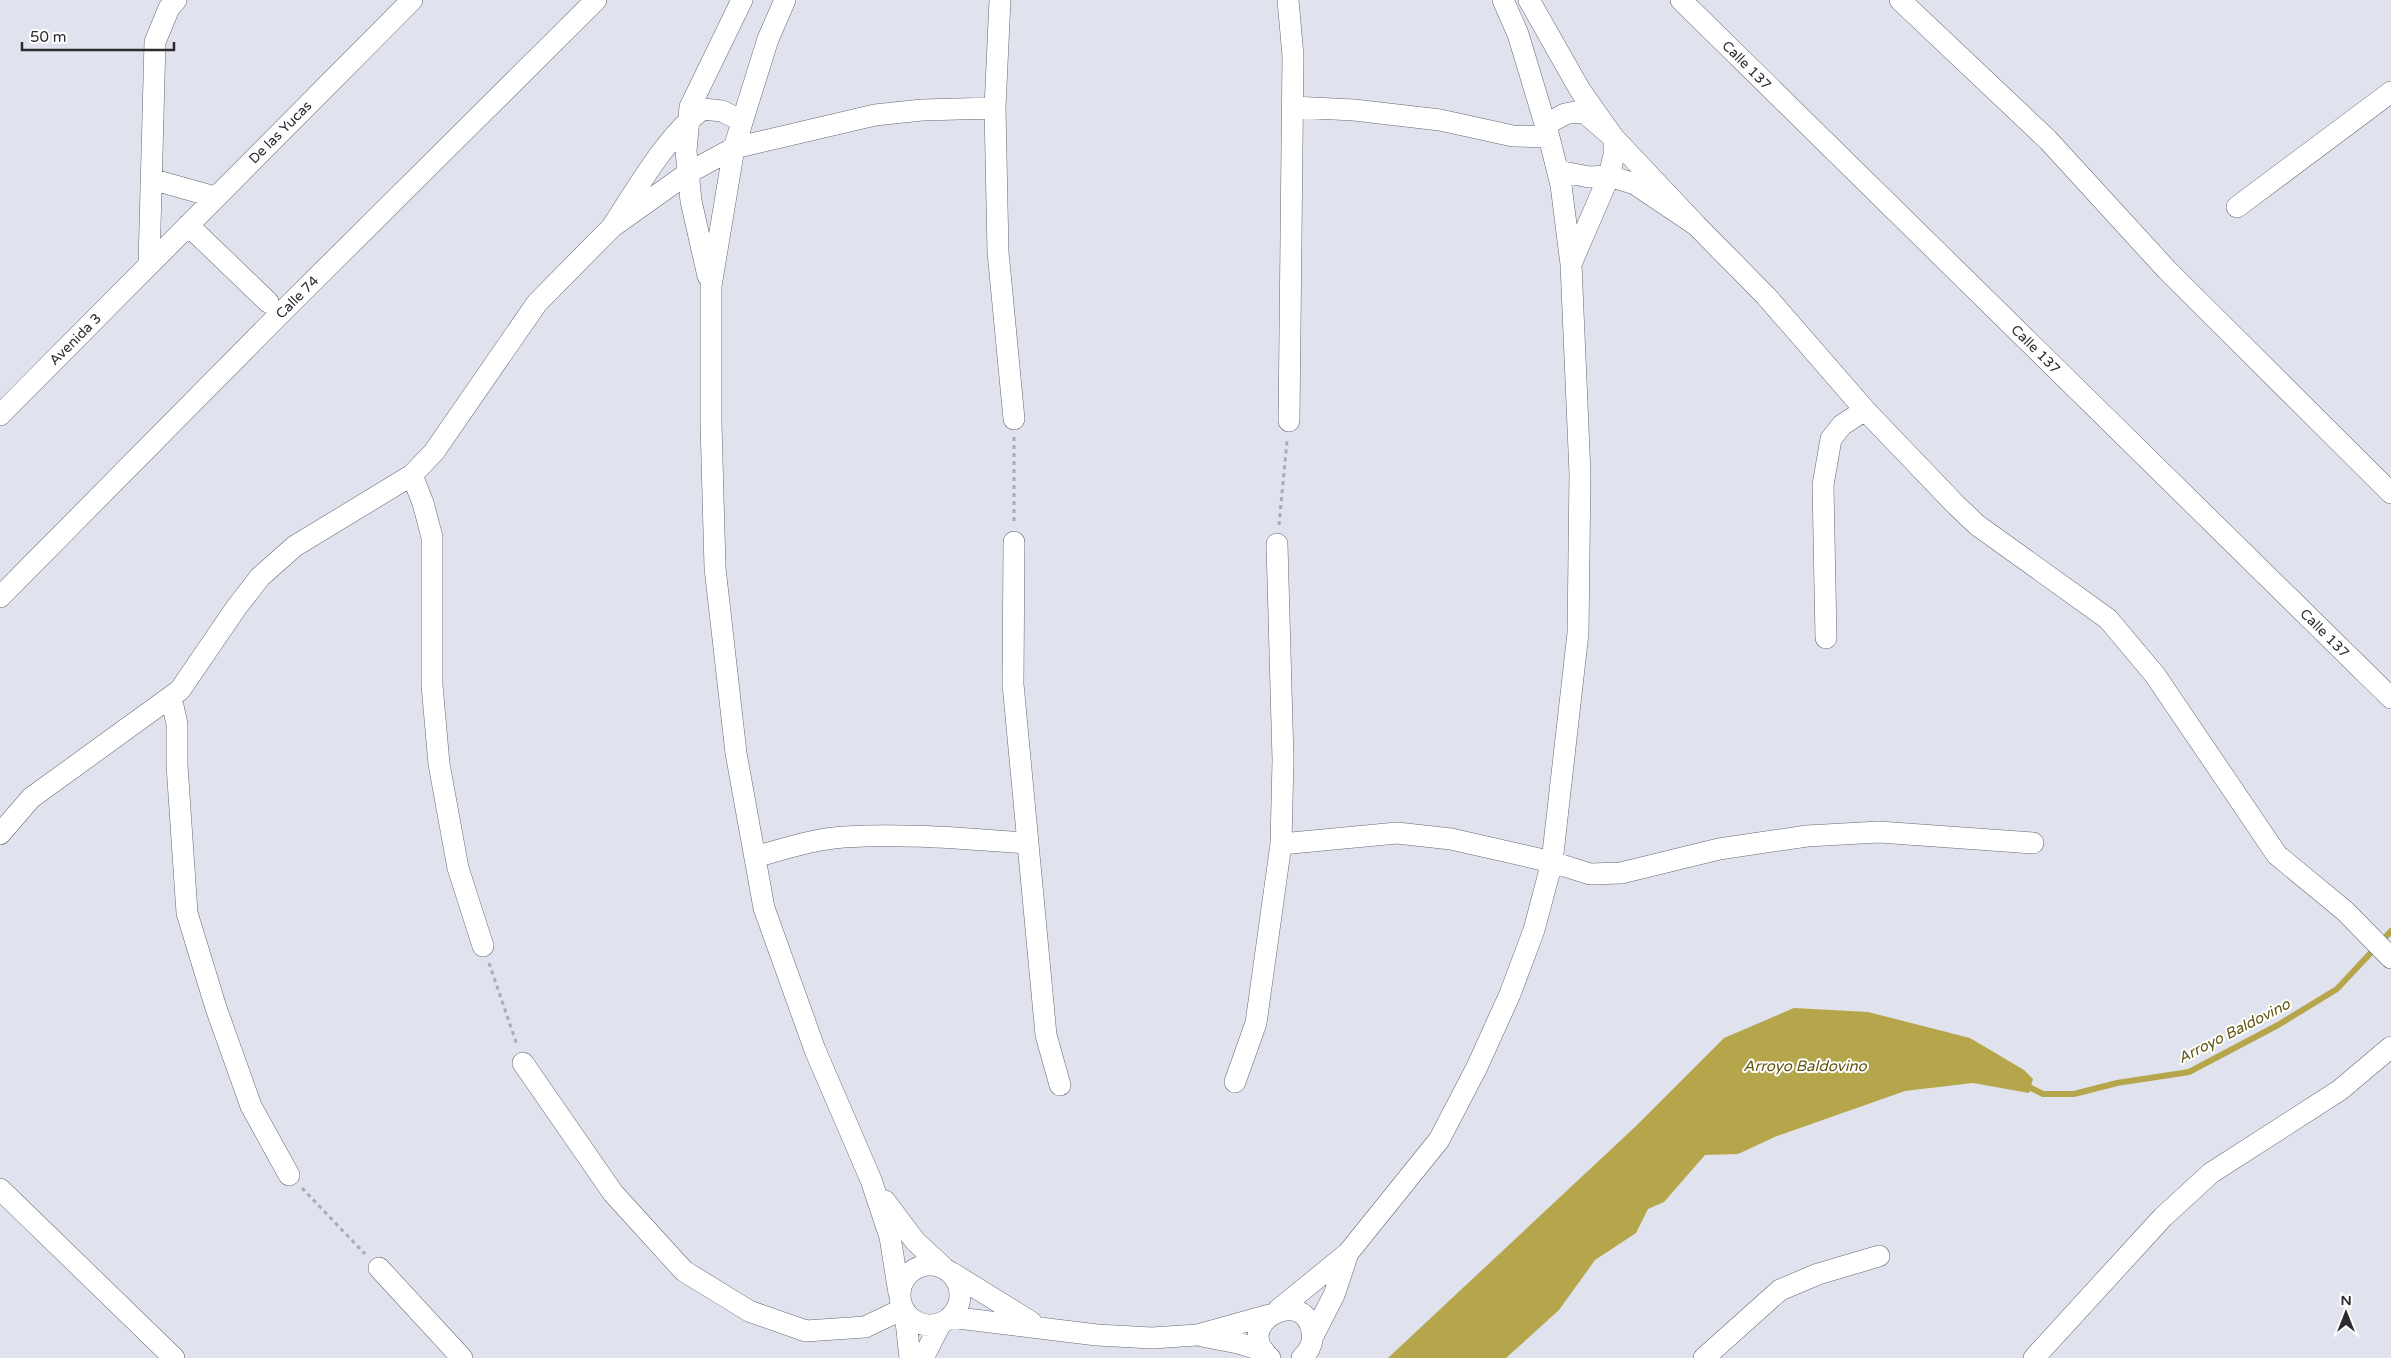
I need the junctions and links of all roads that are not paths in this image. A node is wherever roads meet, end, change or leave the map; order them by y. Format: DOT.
graph roads {
  1 [pos="176,0"];
  2 [pos="412,0"];
  3 [pos="596,0"];
  4 [pos="742,0"];
  5 [pos="785,0"];
  6 [pos="1000,0"];
  7 [pos="1288,0"];
  8 [pos="1503,0"];
  9 [pos="1529,0"];
  10 [pos="1681,0"];
  11 [pos="1900,0"];
  12 [pos="2391,92"];
  13 [pos="1294,107"];
  14 [pos="995,108"];
  15 [pos="689,119"];
  16 [pos="742,121"];
  17 [pos="1547,131"];
  18 [pos="1614,138"];
  19 [pos="734,148"];
  20 [pos="1558,171"];
  21 [pos="688,173"];
  22 [pos="1609,176"];
  23 [pos="151,179"];
  24 [pos="216,197"];
  25 [pos="2237,207"];
  26 [pos="188,225"];
  27 [pos="1696,225"];
  28 [pos="612,227"];
  29 [pos="149,264"];
  30 [pos="1571,264"];
  31 [pos="711,286"];
  32 [pos="268,302"];
  33 [pos="1864,410"];
  34 [pos="0,414"];
  35 [pos="1014,419"];
  36 [pos="1289,421"];
  37 [pos="412,475"];
  38 [pos="2391,494"];
  39 [pos="1014,542"];
  40 [pos="1277,544"];
  41 [pos="0,597"];
  42 [pos="1826,638"];
  43 [pos="170,697"];
  44 [pos="2391,698"];
  45 [pos="0,834"];
  46 [pos="1027,843"];
  47 [pos="2033,843"];
  48 [pos="1281,844"];
  49 [pos="755,857"];
  50 [pos="1552,862"];
  51 [pos="483,946"];
  52 [pos="2389,955"];
  53 [pos="2391,1047"];
  54 [pos="523,1063"];
  55 [pos="1235,1082"];
  56 [pos="1060,1085"];
  57 [pos="289,1175"];
  58 [pos="871,1180"];
  59 [pos="0,1189"];
  60 [pos="1348,1253"];
  61 [pos="1879,1256"];
  62 [pos="379,1268"];
  63 [pos="947,1270"];
  64 [pos="902,1305"];
  65 [pos="1274,1313"];
  66 [pos="946,1320"];
  67 [pos="1038,1326"];
  68 [pos="1197,1335"];
  69 [pos="1308,1351"];
  70 [pos="1267,1354"];
  71 [pos="174,1358"];
  72 [pos="462,1358"];
  73 [pos="910,1358"];
  74 [pos="923,1358"];
  75 [pos="1704,1358"];
  76 [pos="2034,1358"];
  1 -- 23 [label="street"];
  2 -- 24 [label="street, De las Yucas"];
  3 -- 41 [label="street, Calle 74"];
  4 -- 15 [label="street"];
  5 -- 16 [label="street"];
  6 -- 14 [label="street"];
  7 -- 13 [label="street"];
  8 -- 17 [label="street"];
  9 -- 18 [label="street"];
  10 -- 44 [label="street, Calle 137"];
  11 -- 38 [label="street"];
  12 -- 25 [label="street"];
  13 -- 17 [label="street"];
  13 -- 36 [label="street"];
  14 -- 19 [label="street"];
  14 -- 35 [label="street"];
  15 -- 16 [label="street"];
  15 -- 21 [label="street"];
  15 -- 28 [label="street"];
  16 -- 19 [label="street"];
  17 -- 18 [label="street"];
  17 -- 20 [label="street"];
  18 -- 22 [label="street"];
  18 -- 27 [label="street"];
  19 -- 21 [label="street"];
  19 -- 31 [label="street"];
  20 -- 22 [label="street"];
  20 -- 30 [label="street"];
  21 -- 28 [label="street"];
  21 -- 31 [label="street"];
  22 -- 27 [label="street"];
  22 -- 30 [label="street"];
  23 -- 24 [label="street"];
  23 -- 29 [label="street"];
  24 -- 26 [label="street, De las Yucas"];
  26 -- 29 [label="street, De las Yucas"];
  26 -- 32 [label="street"];
  27 -- 33 [label="street"];
  28 -- 37 [label="street"];
  29 -- 34 [label="street, Avenida 3"];
  30 -- 50 [label="street"];
  31 -- 49 [label="street"];
  33 -- 42 [label="street"];
  33 -- 52 [label="street"];
  37 -- 43 [label="street"];
  37 -- 51 [label="street"];
  39 -- 46 [label="street"];
  40 -- 48 [label="street"];
  43 -- 45 [label="street"];
  43 -- 57 [label="street"];
  46 -- 49 [label="street"];
  46 -- 56 [label="street"];
  47 -- 50 [label="street"];
  48 -- 50 [label="street"];
  48 -- 55 [label="street"];
  49 -- 58 [label="street"];
  50 -- 60 [label="street"];
  53 -- 76 [label="street"];
  54 -- 64 [label="street"];
  58 -- 63 [label="street"];
  58 -- 64 [label="street"];
  59 -- 71 [label="street"];
  60 -- 65 [label="street"];
  60 -- 69 [label="street"];
  61 -- 75 [label="street"];
  62 -- 72 [label="street"];
  63 -- 64 [label="street"];
  63 -- 66 [label="street"];
  63 -- 67 [label="street"];
  64 -- 66 [label="street"];
  64 -- 73 [label="street"];
  65 -- 68 [label="street"];
  65 -- 69 [label="street"];
  65 -- 70 [label="street"];
  66 -- 67 [label="street"];
  66 -- 74 [label="street"];
  67 -- 68 [label="street"];
  68 -- 70 [label="street"];
}
